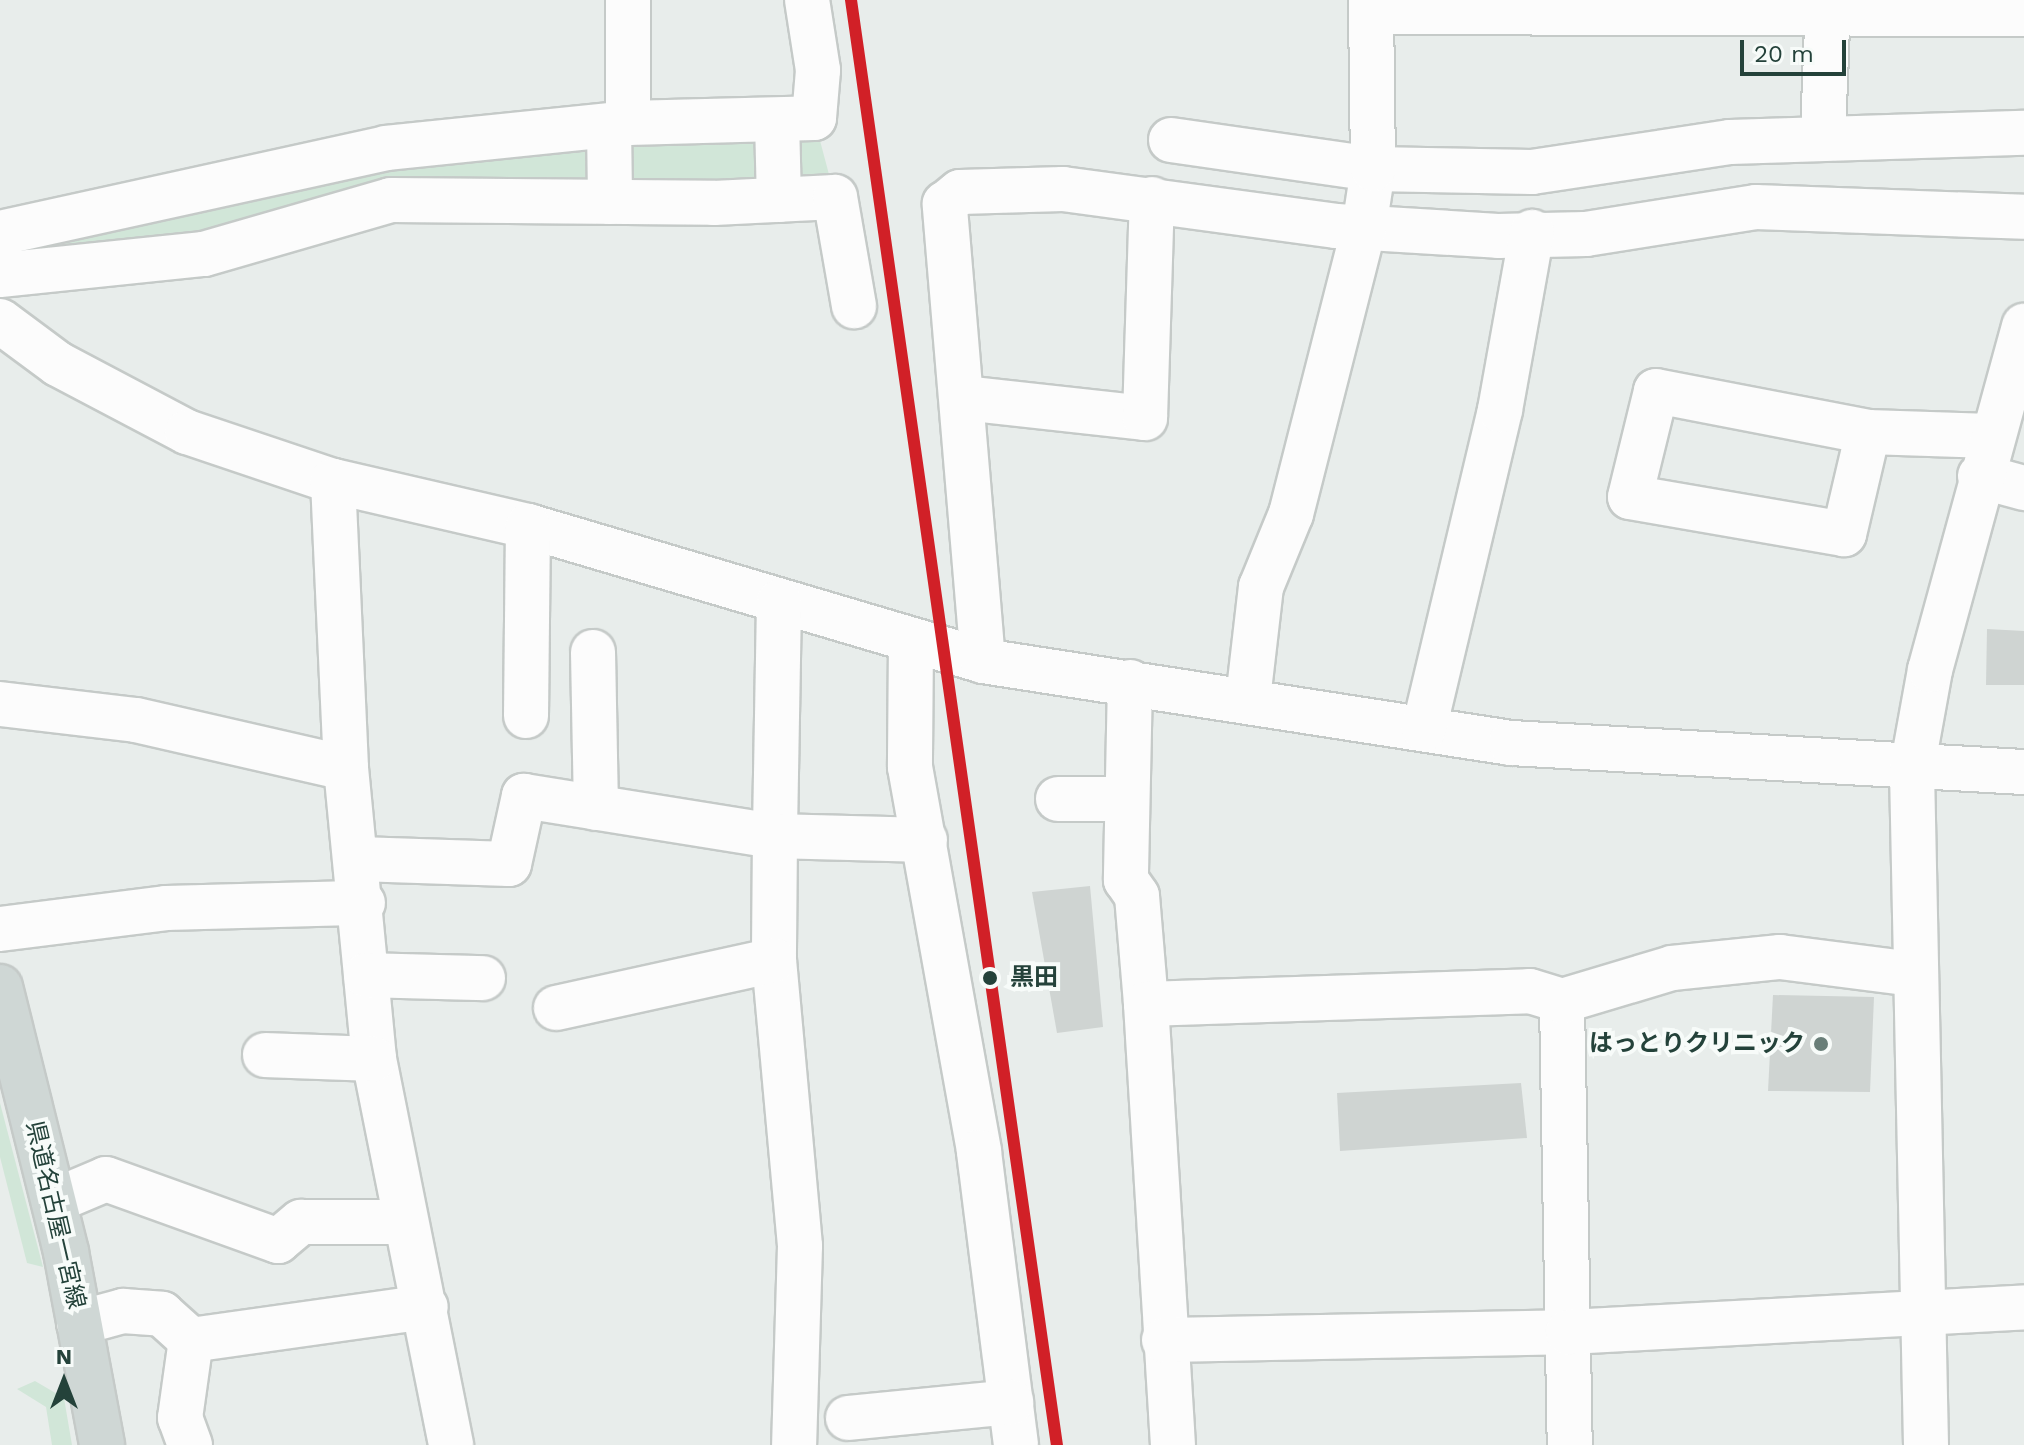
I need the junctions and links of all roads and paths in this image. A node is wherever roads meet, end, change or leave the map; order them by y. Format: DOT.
graph roads {
  1 [pos="628,0"];
  2 [pos="807,0"];
  3 [pos="1371,6"];
  4 [pos="1828,7"];
  5 [pos="2024,14"];
  6 [pos="777,120"];
  7 [pos="618,125"];
  8 [pos="2024,133"];
  9 [pos="1823,135"];
  10 [pos="1171,140"];
  11 [pos="386,148"];
  12 [pos="1373,169"];
  13 [pos="1152,199"];
  14 [pos="391,200"];
  15 [pos="779,200"];
  16 [pos="610,202"];
  17 [pos="2024,217"];
  18 [pos="1364,228"];
  19 [pos="1532,232"];
  20 [pos="0,233"];
  21 [pos="0,275"];
  22 [pos="854,306"];
  23 [pos="0,321"];
  24 [pos="2024,326"];
  25 [pos="964,398"];
  26 [pos="1868,432"];
  27 [pos="1985,456"];
  28 [pos="333,481"];
  29 [pos="2024,488"];
  30 [pos="528,526"];
  31 [pos="779,602"];
  32 [pos="911,642"];
  33 [pos="593,652"];
  34 [pos="983,661"];
  35 [pos="1130,682"];
  36 [pos="1248,699"];
  37 [pos="0,704"];
  38 [pos="526,716"];
  39 [pos="1424,729"];
  40 [pos="346,768"];
  41 [pos="1912,769"];
  42 [pos="2024,772"];
  43 [pos="1058,799"];
  44 [pos="1127,799"];
  45 [pos="596,808"];
  46 [pos="775,836"];
  47 [pos="925,840"];
  48 [pos="358,859"];
  49 [pos="363,903"];
  50 [pos="0,929"];
  51 [pos="774,960"];
  52 [pos="1913,974"];
  53 [pos="366,975"];
  54 [pos="483,978"];
  55 [pos="0,987"];
  56 [pos="1562,1001"];
  57 [pos="1146,1004"];
  58 [pos="556,1008"];
  59 [pos="265,1055"];
  60 [pos="374,1059"];
  61 [pos="54,1201"];
  62 [pos="405,1222"];
  63 [pos="426,1307"];
  64 [pos="2024,1307"];
  65 [pos="1921,1317"];
  66 [pos="79,1323"];
  67 [pos="1568,1332"];
  68 [pos="191,1340"];
  69 [pos="1164,1340"];
  70 [pos="1011,1402"];
  71 [pos="848,1418"];
  72 [pos="102,1445"];
  73 [pos="190,1445"];
  74 [pos="451,1445"];
  75 [pos="794,1445"];
  76 [pos="1016,1445"];
  77 [pos="1173,1445"];
  78 [pos="1570,1445"];
  79 [pos="1926,1445"];
  1 -- 7 [label="street"];
  2 -- 6 [label="street"];
  3 -- 4 [label="street"];
  3 -- 12 [label="street"];
  4 -- 5 [label="street"];
  4 -- 9 [label="street"];
  6 -- 7 [label="street"];
  6 -- 15 [label="street"];
  7 -- 11 [label="street"];
  7 -- 16 [label="street"];
  8 -- 9 [label="street"];
  9 -- 12 [label="street"];
  10 -- 12 [label="street"];
  11 -- 14 [label="street"];
  11 -- 20 [label="street"];
  12 -- 18 [label="street"];
  13 -- 18 [label="street"];
  13 -- 25 [label="street"];
  13 -- 25 [label="street"];
  14 -- 16 [label="street"];
  14 -- 21 [label="street"];
  15 -- 16 [label="street"];
  15 -- 22 [label="street"];
  17 -- 19 [label="street"];
  18 -- 19 [label="street"];
  18 -- 36 [label="street"];
  19 -- 39 [label="street"];
  23 -- 28 [label="street"];
  24 -- 27 [label="street"];
  25 -- 34 [label="street"];
  26 -- 26 [label="street"];
  26 -- 27 [label="street"];
  27 -- 29 [label="street"];
  27 -- 41 [label="street"];
  28 -- 30 [label="street"];
  28 -- 40 [label="street"];
  30 -- 31 [label="street"];
  30 -- 38 [label="street"];
  31 -- 32 [label="street"];
  31 -- 46 [label="street"];
  32 -- 34 [label="street"];
  32 -- 47 [label="street"];
  33 -- 45 [label="street"];
  34 -- 35 [label="street"];
  35 -- 36 [label="street"];
  35 -- 44 [label="street"];
  36 -- 39 [label="street"];
  37 -- 40 [label="street"];
  39 -- 41 [label="street"];
  40 -- 48 [label="street"];
  41 -- 42 [label="street"];
  41 -- 52 [label="street"];
  43 -- 44 [label="street"];
  44 -- 57 [label="street"];
  45 -- 46 [label="street"];
  45 -- 48 [label="street"];
  46 -- 47 [label="street"];
  46 -- 51 [label="street"];
  47 -- 70 [label="street"];
  48 -- 49 [label="street"];
  49 -- 50 [label="street"];
  49 -- 53 [label="street"];
  51 -- 58 [label="street"];
  51 -- 75 [label="street"];
  52 -- 56 [label="street"];
  52 -- 65 [label="street"];
  53 -- 54 [label="street"];
  53 -- 60 [label="street"];
  55 -- 61 [label="main road, 県道名古屋一宮線"];
  56 -- 57 [label="street"];
  56 -- 67 [label="street"];
  57 -- 69 [label="street"];
  59 -- 60 [label="street"];
  60 -- 62 [label="street"];
  61 -- 62 [label="street"];
  61 -- 66 [label="main road, 県道名古屋一宮線"];
  62 -- 63 [label="street"];
  63 -- 68 [label="street"];
  63 -- 74 [label="street"];
  64 -- 65 [label="street"];
  65 -- 67 [label="street"];
  65 -- 79 [label="street"];
  66 -- 68 [label="street"];
  66 -- 72 [label="main road, 県道名古屋一宮線"];
  67 -- 69 [label="street"];
  67 -- 78 [label="street"];
  68 -- 73 [label="street"];
  69 -- 77 [label="street"];
  70 -- 71 [label="street"];
  70 -- 76 [label="street"];
}
